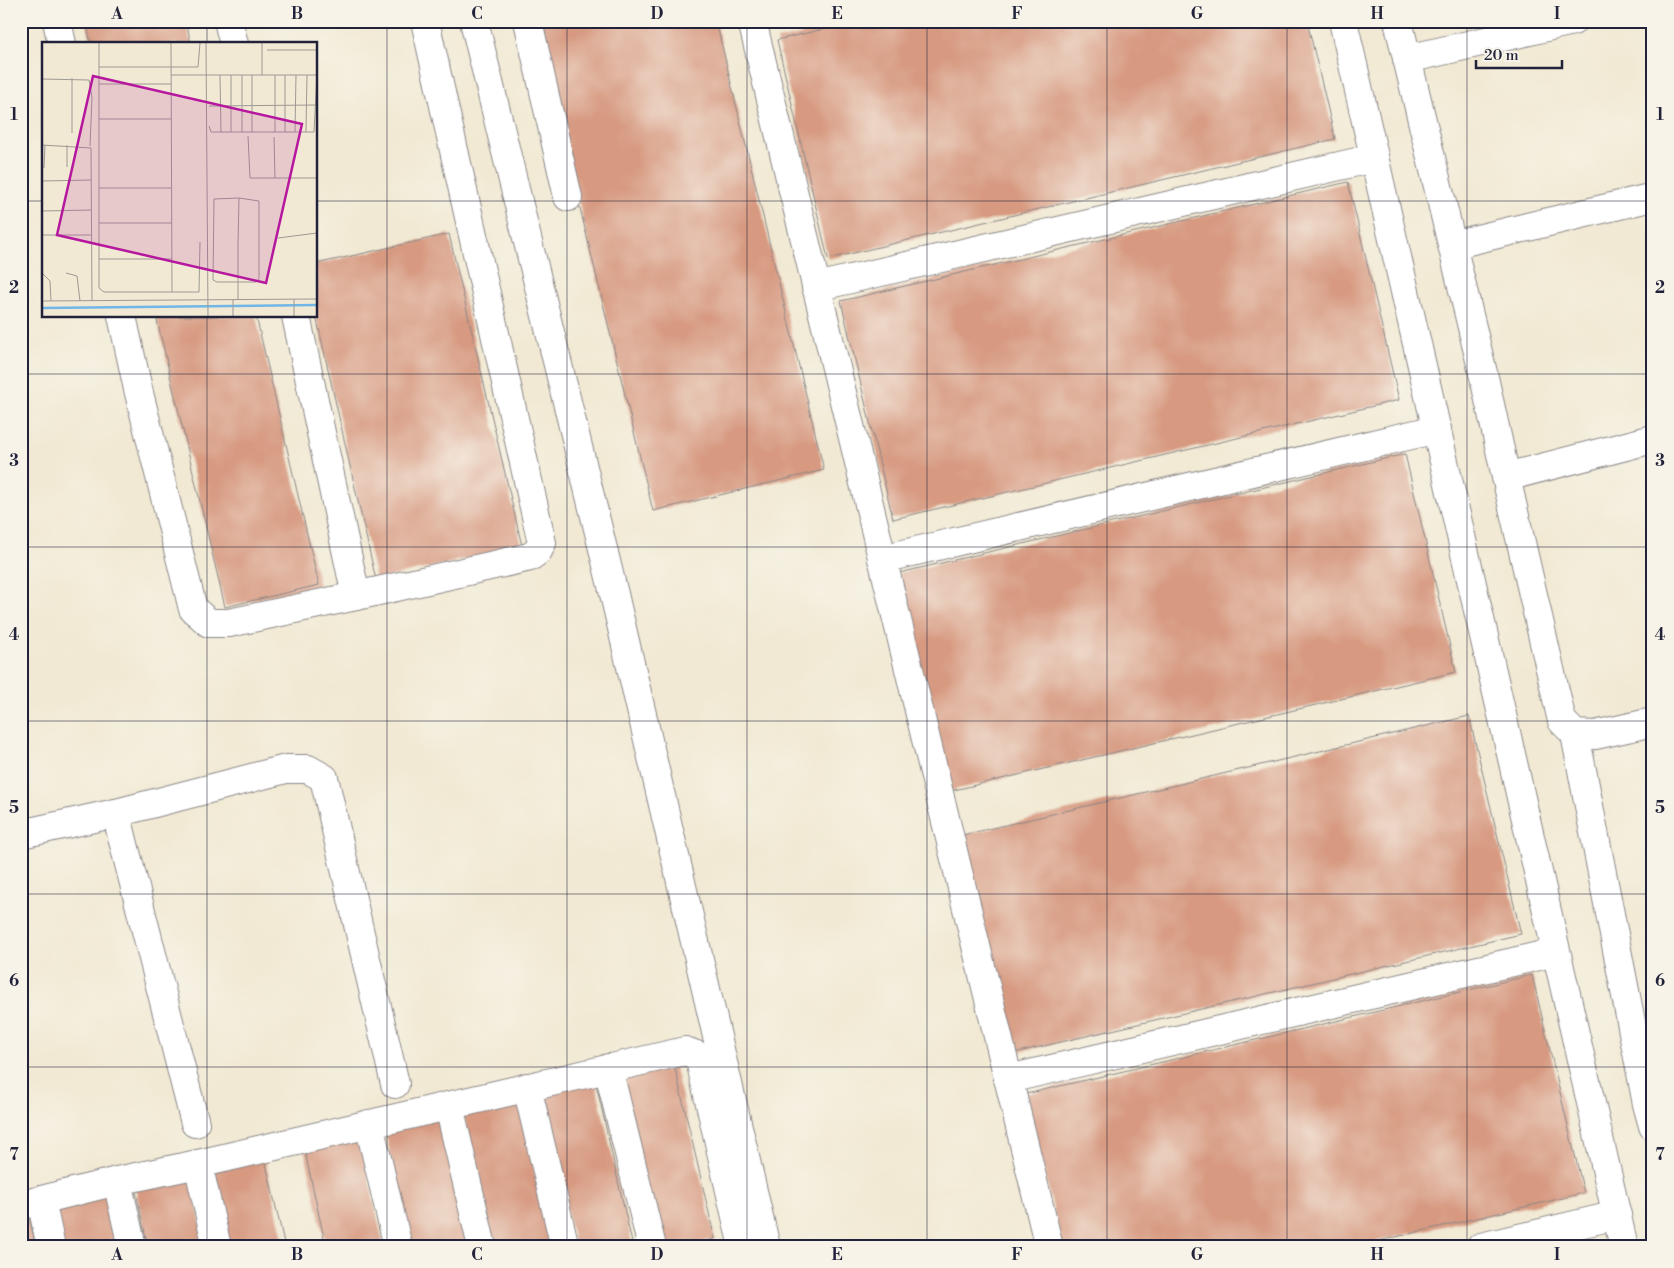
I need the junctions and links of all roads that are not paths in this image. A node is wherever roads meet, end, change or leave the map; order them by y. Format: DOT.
graph roads {
  1 [pos="57,21"];
  2 [pos="228,21"];
  3 [pos="426,21"];
  4 [pos="474,21"];
  5 [pos="528,21"];
  6 [pos="752,21"];
  7 [pos="1343,21"];
  8 [pos="1398,21"];
  9 [pos="1573,21"];
  10 [pos="62,42"];
  11 [pos="233,42"];
  12 [pos="1407,59"];
  13 [pos="1374,158"];
  14 [pos="1653,197"];
  15 [pos="568,198"];
  16 [pos="1452,244"];
  17 [pos="816,287"];
  18 [pos="122,318"];
  19 [pos="296,318"];
  20 [pos="1437,429"];
  21 [pos="1653,439"];
  22 [pos="1506,477"];
  23 [pos="882,559"];
  24 [pos="356,596"];
  25 [pos="1653,722"];
  26 [pos="1575,734"];
  27 [pos="116,813"];
  28 [pos="21,834"];
  29 [pos="1556,952"];
  30 [pos="608,1068"];
  31 [pos="1008,1079"];
  32 [pos="395,1084"];
  33 [pos="528,1087"];
  34 [pos="449,1106"];
  35 [pos="195,1123"];
  36 [pos="369,1124"];
  37 [pos="1653,1126"];
  38 [pos="198,1164"];
  39 [pos="118,1181"];
  40 [pos="31,1203"];
  41 [pos="1617,1215"];
  42 [pos="748,1246"];
  43 [pos="51,1247"];
  44 [pos="132,1247"];
  45 [pos="217,1247"];
  46 [pos="398,1247"];
  47 [pos="482,1247"];
  48 [pos="565,1247"];
  49 [pos="652,1247"];
  50 [pos="1048,1247"];
  51 [pos="1482,1247"];
  52 [pos="1624,1247"];
  1 -- 10 [label="street"];
  2 -- 11 [label="street"];
  3 -- 24 [label="street"];
  4 -- 42 [label="street"];
  5 -- 15 [label="street"];
  6 -- 17 [label="street"];
  7 -- 13 [label="street"];
  8 -- 12 [label="street"];
  9 -- 12 [label="street"];
  12 -- 16 [label="street"];
  13 -- 17 [label="street"];
  13 -- 20 [label="street"];
  14 -- 16 [label="street"];
  16 -- 22 [label="street"];
  17 -- 23 [label="street"];
  18 -- 24 [label="street"];
  19 -- 24 [label="street"];
  20 -- 23 [label="street"];
  20 -- 29 [label="street"];
  21 -- 22 [label="street"];
  22 -- 26 [label="street"];
  23 -- 31 [label="street"];
  25 -- 26 [label="street"];
  26 -- 37 [label="street"];
  27 -- 28 [label="street"];
  27 -- 32 [label="street"];
  27 -- 35 [label="street"];
  29 -- 31 [label="street"];
  29 -- 41 [label="street"];
  30 -- 33 [label="street"];
  30 -- 42 [label="street"];
  30 -- 49 [label="street"];
  31 -- 50 [label="street"];
  33 -- 34 [label="street"];
  33 -- 48 [label="street"];
  34 -- 36 [label="street"];
  34 -- 47 [label="street"];
  36 -- 38 [label="street"];
  36 -- 46 [label="street"];
  38 -- 39 [label="street"];
  38 -- 45 [label="street"];
  39 -- 40 [label="street"];
  39 -- 44 [label="street"];
  40 -- 43 [label="street"];
  41 -- 51 [label="street"];
  41 -- 52 [label="street"];
}
